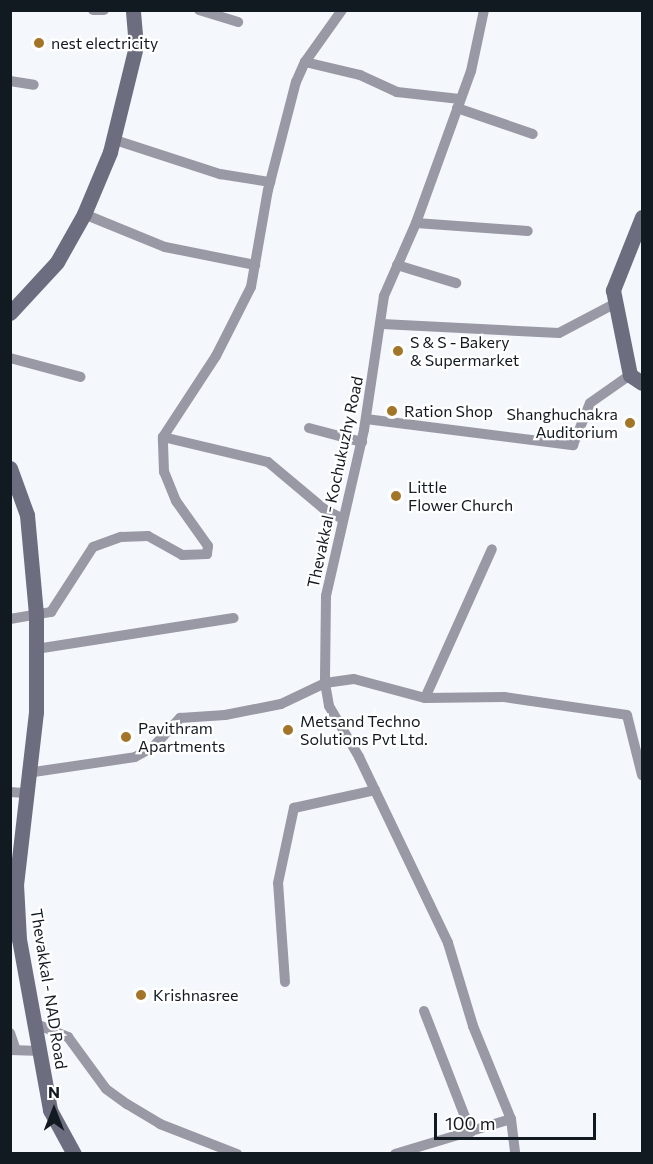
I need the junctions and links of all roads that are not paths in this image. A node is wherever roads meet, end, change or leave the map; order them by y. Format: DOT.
graph roads {
  1 [pos="93,10"];
  2 [pos="104,10"];
  3 [pos="133,10"];
  4 [pos="199,10"];
  5 [pos="342,10"];
  6 [pos="484,10"];
  7 [pos="238,22"];
  8 [pos="305,62"];
  9 [pos="10,81"];
  10 [pos="34,85"];
  11 [pos="458,104"];
  12 [pos="533,134"];
  13 [pos="112,139"];
  14 [pos="270,182"];
  15 [pos="84,214"];
  16 [pos="642,217"];
  17 [pos="416,223"];
  18 [pos="528,231"];
  19 [pos="255,264"];
  20 [pos="397,264"];
  21 [pos="456,283"];
  22 [pos="614,304"];
  23 [pos="10,313"];
  24 [pos="382,324"];
  25 [pos="10,358"];
  26 [pos="81,377"];
  27 [pos="636,379"];
  28 [pos="366,418"];
  29 [pos="309,428"];
  30 [pos="164,436"];
  31 [pos="362,442"];
  32 [pos="10,468"];
  33 [pos="341,518"];
  34 [pos="492,549"];
  35 [pos="36,613"];
  36 [pos="234,618"];
  37 [pos="10,619"];
  38 [pos="36,649"];
  39 [pos="325,683"];
  40 [pos="425,698"];
  41 [pos="27,773"];
  42 [pos="642,775"];
  43 [pos="375,790"];
  44 [pos="18,792"];
  45 [pos="285,982"];
  46 [pos="424,1011"];
  47 [pos="36,1024"];
  48 [pos="10,1033"];
  49 [pos="13,1050"];
  50 [pos="41,1051"];
  51 [pos="511,1119"];
  52 [pos="471,1132"];
  53 [pos="74,1154"];
  54 [pos="237,1154"];
  55 [pos="395,1154"];
  56 [pos="515,1154"];
  1 -- 2 [label="street"];
  3 -- 13 [label="main road"];
  4 -- 7 [label="street"];
  5 -- 8 [label="street"];
  6 -- 11 [label="street, Thevakkal - Kochukuzhy Road"];
  8 -- 11 [label="street"];
  8 -- 14 [label="street"];
  9 -- 10 [label="street"];
  11 -- 12 [label="street"];
  11 -- 17 [label="street, Thevakkal - Kochukuzhy Road"];
  13 -- 14 [label="street"];
  13 -- 15 [label="main road"];
  14 -- 19 [label="street"];
  15 -- 19 [label="street"];
  15 -- 23 [label="main road"];
  16 -- 22 [label="main road"];
  17 -- 18 [label="street"];
  17 -- 20 [label="street, Thevakkal - Kochukuzhy Road"];
  19 -- 30 [label="street"];
  20 -- 21 [label="street"];
  20 -- 24 [label="street, Thevakkal - Kochukuzhy Road"];
  22 -- 24 [label="street"];
  22 -- 27 [label="main road"];
  24 -- 28 [label="street, Thevakkal - Kochukuzhy Road"];
  25 -- 26 [label="street"];
  27 -- 28 [label="street"];
  28 -- 31 [label="street, Thevakkal - Kochukuzhy Road"];
  29 -- 31 [label="street"];
  30 -- 33 [label="street"];
  30 -- 35 [label="street"];
  31 -- 33 [label="street, Thevakkal - Kochukuzhy Road"];
  32 -- 35 [label="main road, Thevakkal - NAD Road"];
  33 -- 39 [label="street, Thevakkal - Kochukuzhy Road"];
  34 -- 40 [label="street"];
  35 -- 37 [label="street"];
  35 -- 38 [label="main road, Thevakkal - NAD Road"];
  36 -- 38 [label="street"];
  38 -- 41 [label="main road, Thevakkal - NAD Road"];
  39 -- 40 [label="street"];
  39 -- 41 [label="street"];
  39 -- 43 [label="street, Thevakkal - Kochukuzhy Road"];
  40 -- 42 [label="street"];
  41 -- 44 [label="main road, Thevakkal - NAD Road"];
  43 -- 45 [label="street"];
  43 -- 51 [label="street, Thevakkal - Kochukuzhy Road"];
  44 -- 47 [label="main road, Thevakkal - NAD Road"];
  46 -- 52 [label="street"];
  47 -- 50 [label="main road, Thevakkal - NAD Road"];
  47 -- 54 [label="street"];
  48 -- 49 [label="street"];
  49 -- 50 [label="street"];
  50 -- 53 [label="main road, Thevakkal - NAD Road"];
  51 -- 52 [label="street"];
  51 -- 56 [label="street, Thevakkal - Kochukuzhy Road"];
  52 -- 55 [label="street"];
}
